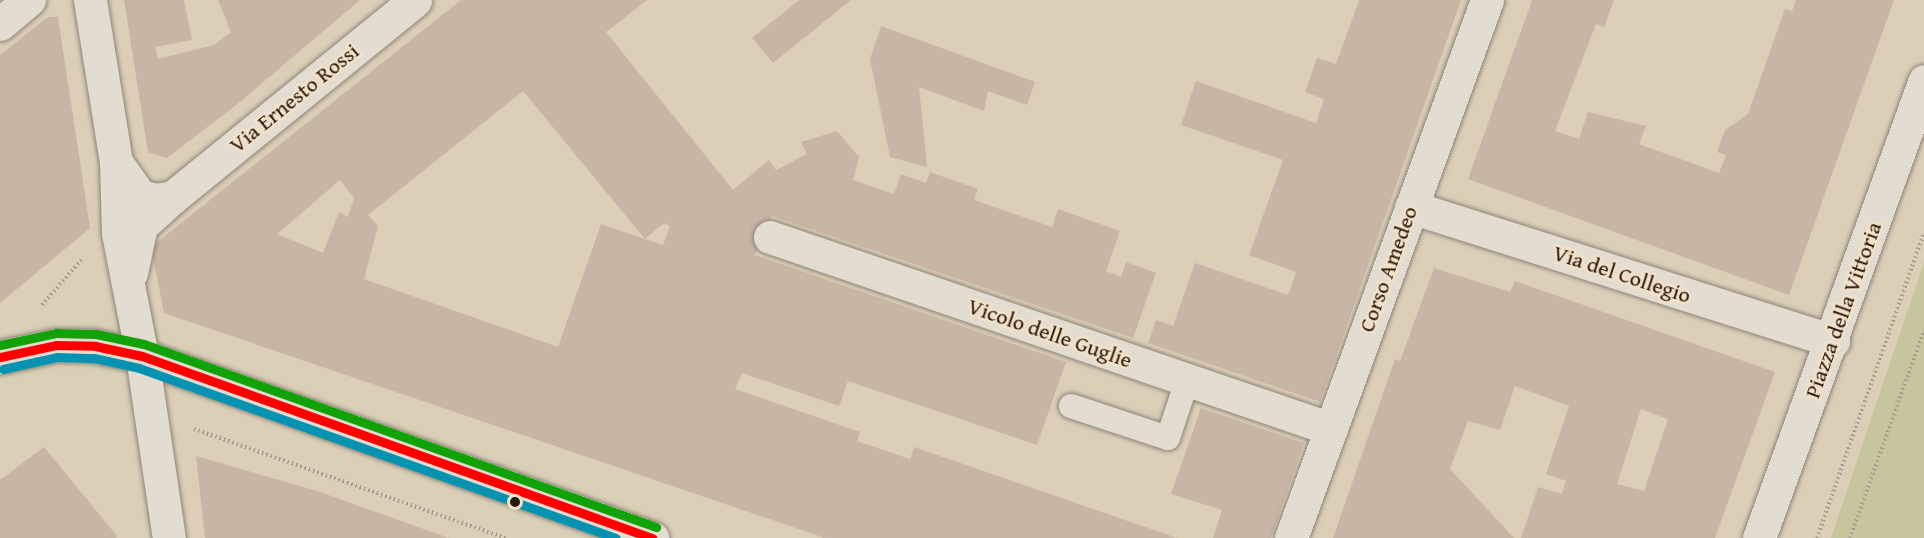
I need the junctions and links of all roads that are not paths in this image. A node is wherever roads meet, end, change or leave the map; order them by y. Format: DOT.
graph roads {
  1 [pos="29,0"];
  2 [pos="90,0"];
  3 [pos="415,0"];
  4 [pos="1487,0"];
  5 [pos="0,24"];
  6 [pos="1924,81"];
  7 [pos="116,162"];
  8 [pos="173,197"];
  9 [pos="1411,207"];
  10 [pos="770,237"];
  11 [pos="127,290"];
  12 [pos="1833,341"];
  13 [pos="142,356"];
  14 [pos="0,357"];
  15 [pos="1187,381"];
  16 [pos="1071,406"];
  17 [pos="1330,429"];
  18 [pos="169,538"];
  19 [pos="652,538"];
  20 [pos="1291,538"];
  21 [pos="1760,538"];
  1 -- 5 [label="street"];
  2 -- 7 [label="street, Via Ernesto Rossi"];
  3 -- 8 [label="street, Via Ernesto Rossi"];
  4 -- 9 [label="street, Corso Amedeo"];
  6 -- 12 [label="street, Piazza della Vittoria"];
  7 -- 8 [label="street"];
  7 -- 11 [label="street, Via Ernesto Rossi"];
  8 -- 11 [label="street, Via Ernesto Rossi"];
  9 -- 12 [label="street, Via del Collegio"];
  9 -- 17 [label="street, Corso Amedeo"];
  10 -- 15 [label="street, Vicolo delle Guglie"];
  11 -- 13 [label="street, Via Ernesto Rossi"];
  12 -- 21 [label="street, Piazza della Vittoria"];
  13 -- 14 [label="street"];
  13 -- 18 [label="street, Via Ernesto Rossi"];
  13 -- 19 [label="street"];
  15 -- 16 [label="lane"];
  15 -- 17 [label="street, Vicolo delle Guglie"];
  17 -- 20 [label="street, Corso Amedeo"];
}
